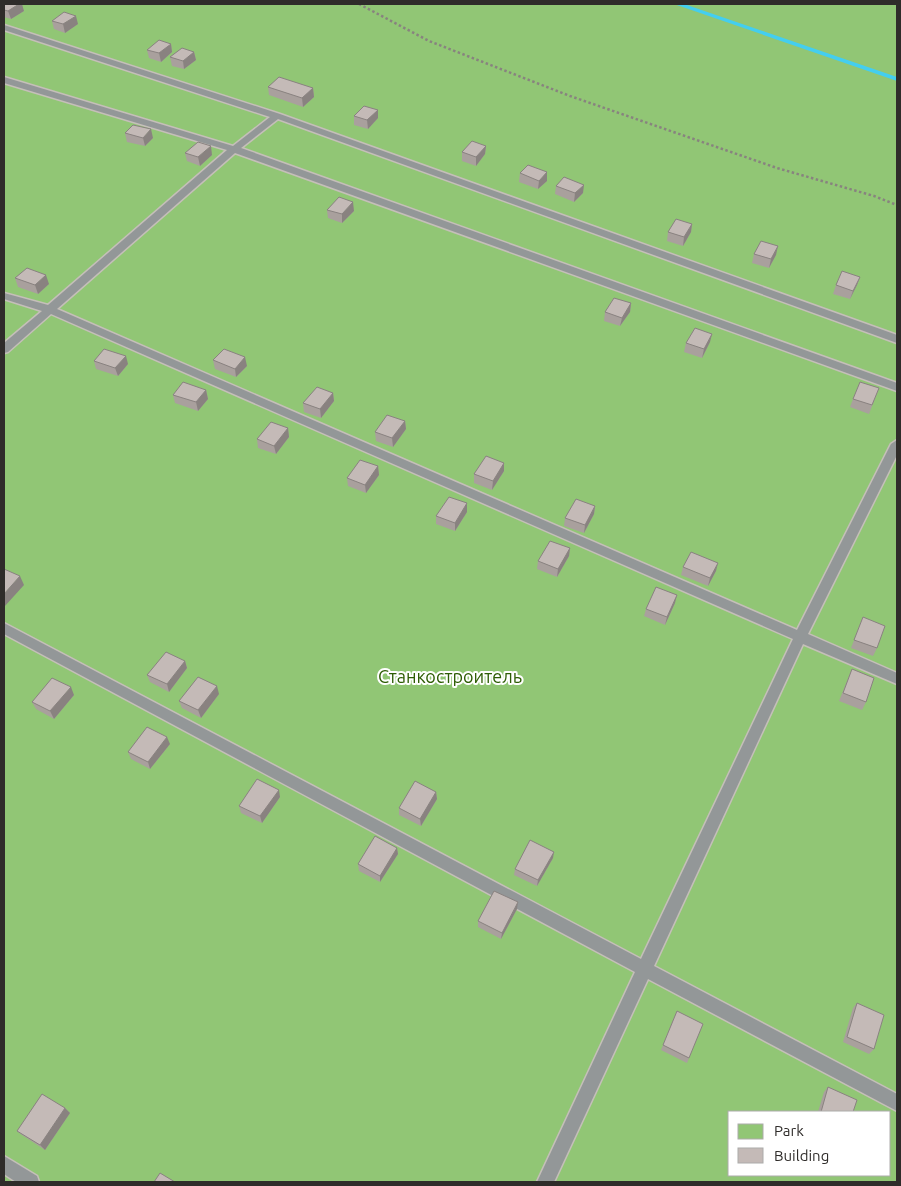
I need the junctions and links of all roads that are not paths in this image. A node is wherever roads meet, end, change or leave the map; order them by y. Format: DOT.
graph roads {
  1 [pos="4,27"];
  2 [pos="4,80"];
  3 [pos="277,116"];
  4 [pos="234,148"];
  5 [pos="4,296"];
  6 [pos="51,310"];
  7 [pos="897,339"];
  8 [pos="4,349"];
  9 [pos="897,387"];
  10 [pos="897,444"];
  11 [pos="4,628"];
  12 [pos="800,637"];
  13 [pos="897,679"];
  14 [pos="646,971"];
  15 [pos="897,1103"];
  16 [pos="4,1164"];
  17 [pos="32,1182"];
  18 [pos="545,1182"];
  1 -- 3 [label="lane"];
  2 -- 4 [label="lane"];
  3 -- 4 [label="lane"];
  3 -- 7 [label="lane"];
  4 -- 6 [label="lane"];
  4 -- 9 [label="lane"];
  5 -- 6 [label="lane"];
  6 -- 8 [label="lane"];
  6 -- 12 [label="lane"];
  10 -- 12 [label="lane"];
  11 -- 14 [label="lane"];
  12 -- 13 [label="lane"];
  12 -- 14 [label="lane"];
  14 -- 15 [label="lane"];
  14 -- 18 [label="lane"];
  16 -- 17 [label="lane"];
}
